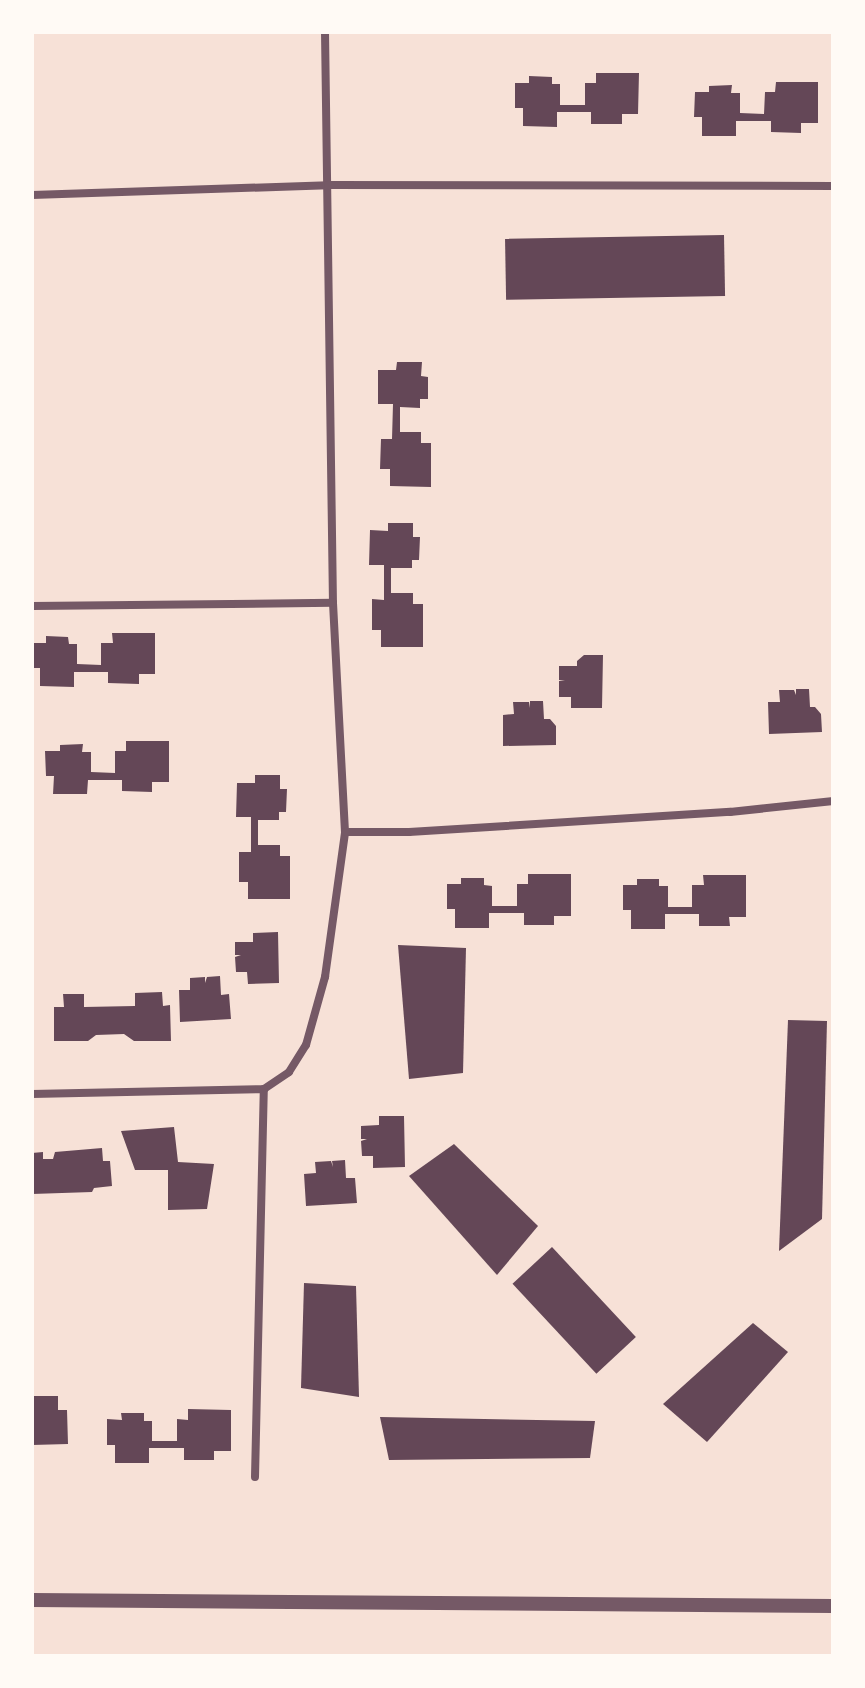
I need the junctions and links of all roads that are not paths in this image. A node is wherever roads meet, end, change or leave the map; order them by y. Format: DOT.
graph roads {
  1 [pos="325,32"];
  2 [pos="328,185"];
  3 [pos="833,186"];
  4 [pos="32,195"];
  5 [pos="333,603"];
  6 [pos="32,606"];
  7 [pos="833,801"];
  8 [pos="345,832"];
  9 [pos="264,1089"];
  10 [pos="32,1094"];
  11 [pos="255,1477"];
  12 [pos="32,1600"];
  13 [pos="833,1606"];
  1 -- 2 [label="street"];
  2 -- 3 [label="street"];
  2 -- 4 [label="street"];
  2 -- 5 [label="street"];
  5 -- 6 [label="street"];
  5 -- 8 [label="street"];
  7 -- 8 [label="street"];
  8 -- 9 [label="street"];
  9 -- 10 [label="street"];
  9 -- 11 [label="street"];
  12 -- 13 [label="street"];
}
